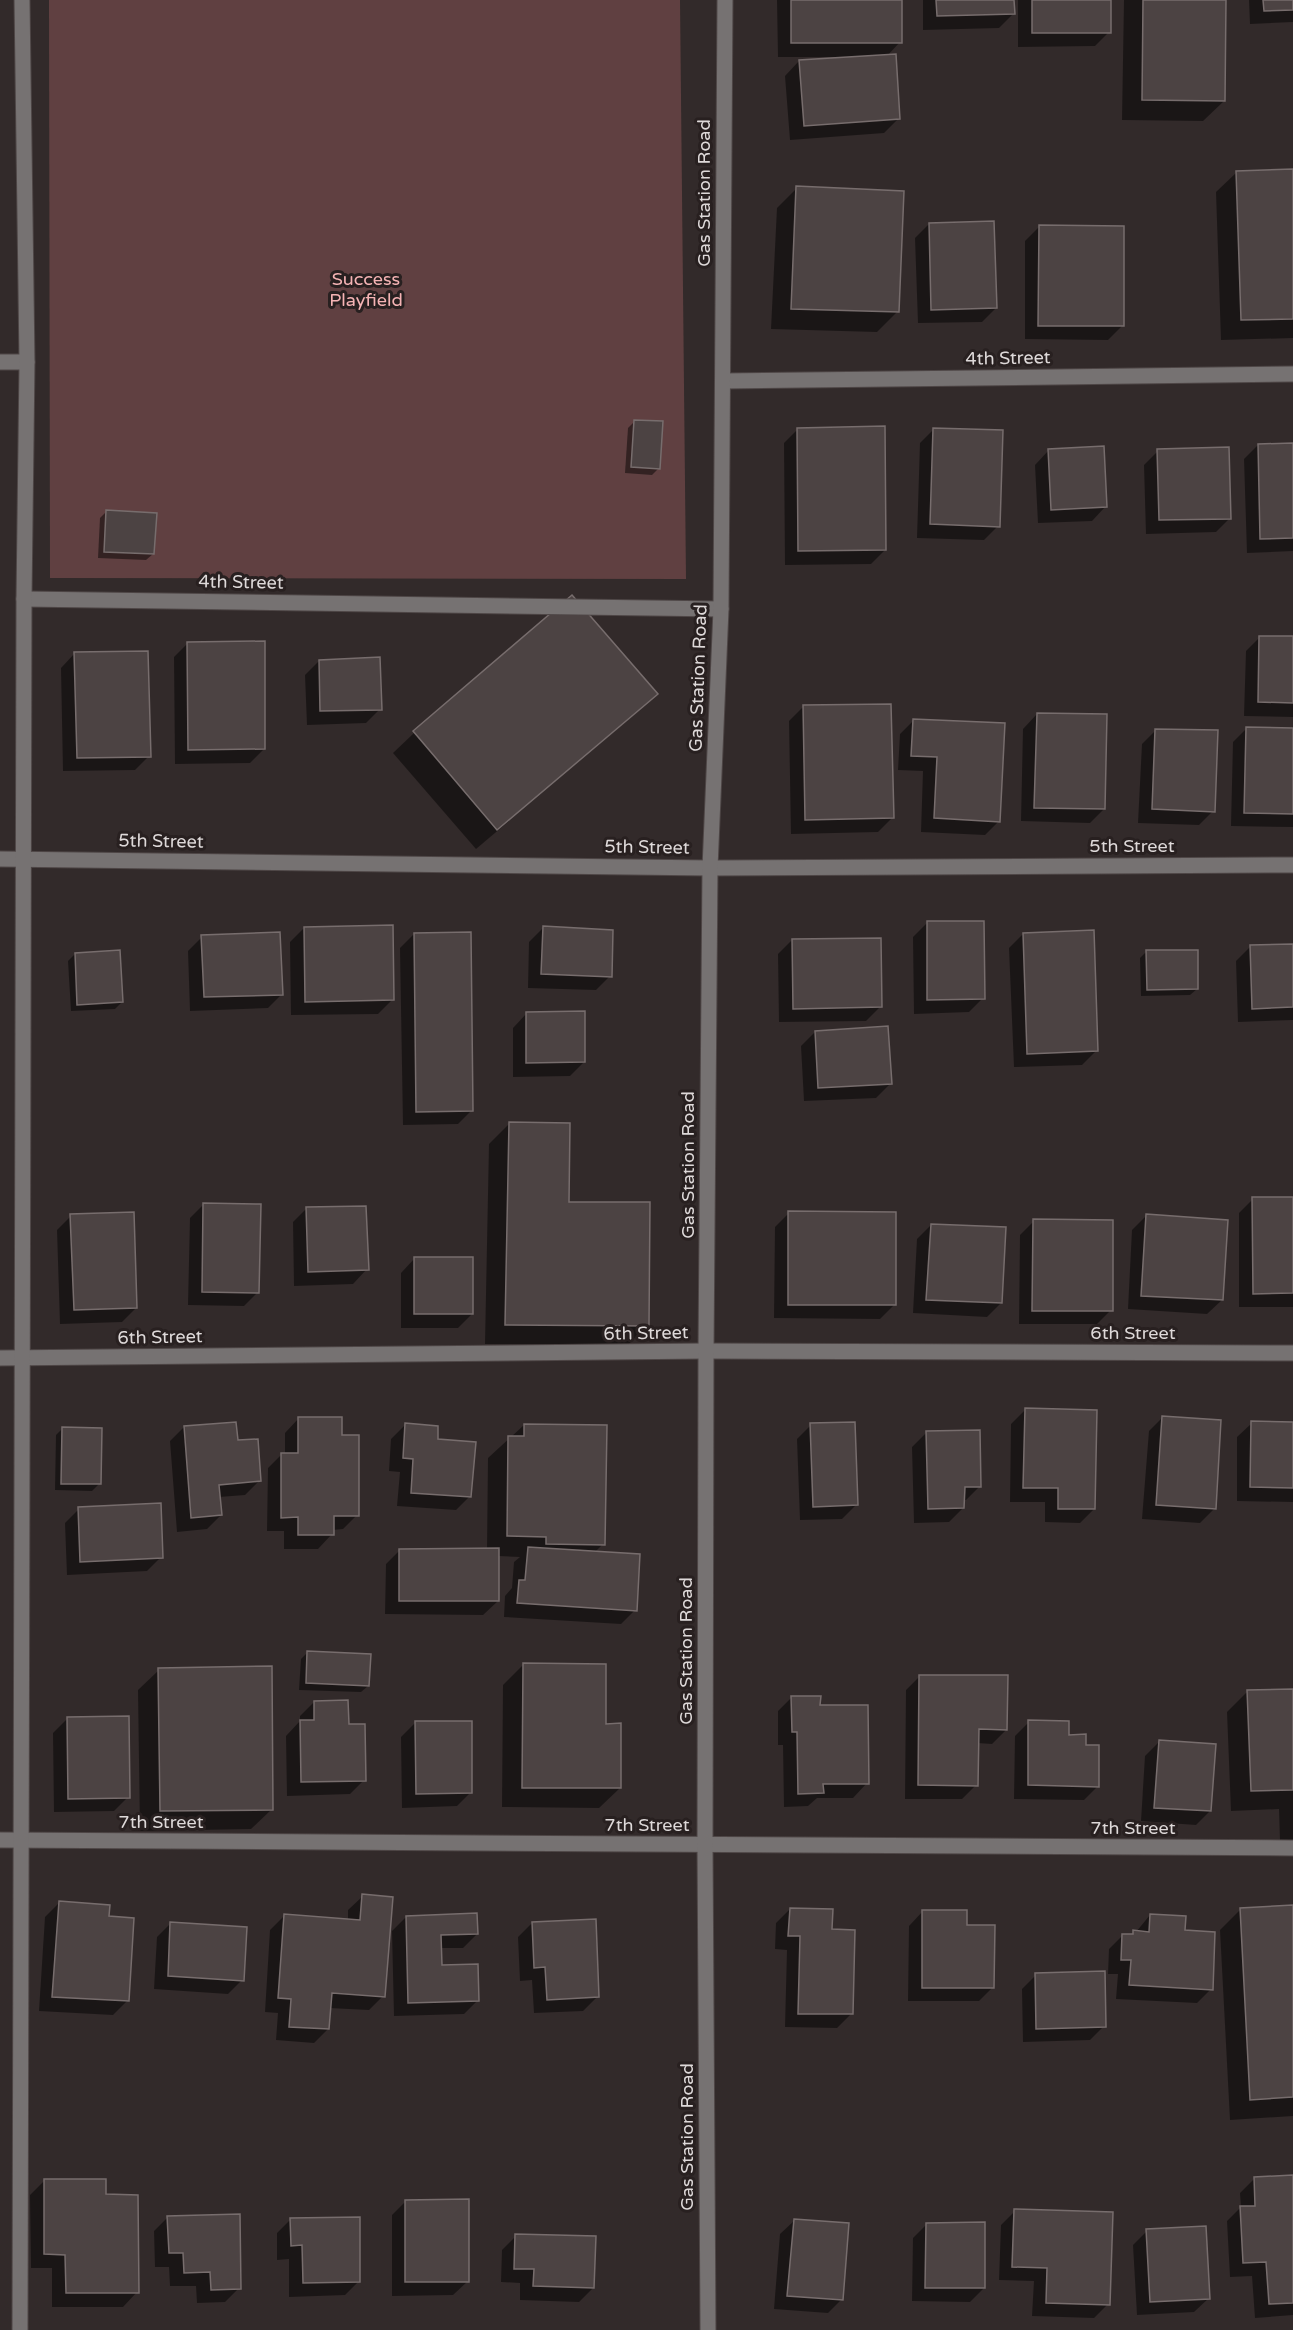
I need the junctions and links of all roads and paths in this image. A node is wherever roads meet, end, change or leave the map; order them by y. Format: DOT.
graph roads {
  1 [pos="22,0"];
  2 [pos="725,0"];
  3 [pos="0,362"];
  4 [pos="27,362"];
  5 [pos="1293,374"];
  6 [pos="723,381"];
  7 [pos="24,599"];
  8 [pos="721,609"];
  9 [pos="0,859"];
  10 [pos="24,859"];
  11 [pos="1293,865"];
  12 [pos="710,868"];
  13 [pos="706,1352"];
  14 [pos="1293,1353"];
  15 [pos="0,1358"];
  16 [pos="22,1358"];
  17 [pos="0,1840"];
  18 [pos="23,1840"];
  19 [pos="705,1845"];
  20 [pos="1293,1848"];
  21 [pos="20,2330"];
  22 [pos="708,2330"];
  1 -- 4 [label="street"];
  2 -- 6 [label="street, Gas Station Road"];
  3 -- 4 [label="street"];
  4 -- 7 [label="street"];
  5 -- 6 [label="street, 4th Street"];
  6 -- 8 [label="street, Gas Station Road"];
  7 -- 8 [label="street, 4th Street"];
  7 -- 10 [label="street"];
  8 -- 12 [label="street, Gas Station Road"];
  9 -- 10 [label="street, 5th Street"];
  10 -- 12 [label="street, 5th Street"];
  10 -- 16 [label="street"];
  11 -- 12 [label="street, 5th Street"];
  12 -- 13 [label="street, Gas Station Road"];
  13 -- 14 [label="street, 6th Street"];
  13 -- 16 [label="street, 6th Street"];
  13 -- 19 [label="street, Gas Station Road"];
  15 -- 16 [label="street, 6th Street"];
  16 -- 18 [label="street"];
  17 -- 18 [label="street, 7th Street"];
  18 -- 19 [label="street, 7th Street"];
  18 -- 21 [label="street"];
  19 -- 20 [label="street, 7th Street"];
  19 -- 22 [label="street, Gas Station Road"];
}
